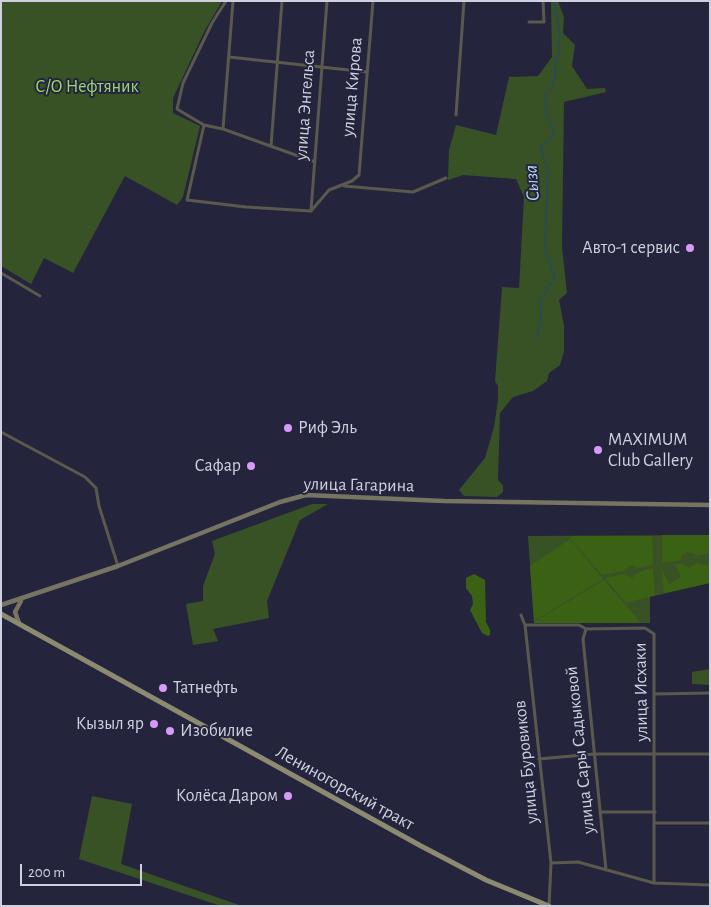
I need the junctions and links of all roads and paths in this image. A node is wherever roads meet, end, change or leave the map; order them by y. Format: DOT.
graph roads {
  1 [pos="227,1"];
  2 [pos="233,1"];
  3 [pos="282,1"];
  4 [pos="327,1"];
  5 [pos="373,1"];
  6 [pos="464,1"];
  7 [pos="543,1"];
  8 [pos="233,6"];
  9 [pos="529,22"];
  10 [pos="230,57"];
  11 [pos="277,63"];
  12 [pos="322,68"];
  13 [pos="367,72"];
  14 [pos="456,115"];
  15 [pos="204,125"];
  16 [pos="223,129"];
  17 [pos="271,146"];
  18 [pos="315,162"];
  19 [pos="446,178"];
  20 [pos="343,186"];
  21 [pos="311,211"];
  22 [pos="1,273"];
  23 [pos="40,296"];
  24 [pos="1,432"];
  25 [pos="710,505"];
  26 [pos="118,566"];
  27 [pos="26,598"];
  28 [pos="1,605"];
  29 [pos="1,614"];
  30 [pos="521,615"];
  31 [pos="525,625"];
  32 [pos="22,626"];
  33 [pos="586,629"];
  34 [pos="710,693"];
  35 [pos="656,694"];
  36 [pos="594,754"];
  37 [pos="655,754"];
  38 [pos="710,754"];
  39 [pos="539,760"];
  40 [pos="600,812"];
  41 [pos="655,812"];
  42 [pos="655,823"];
  43 [pos="710,823"];
  44 [pos="551,863"];
  45 [pos="606,870"];
  46 [pos="654,883"];
  47 [pos="710,885"];
  48 [pos="549,906"];
  1 -- 8 [label="street"];
  1 -- 15 [label="street"];
  2 -- 8 [label="street"];
  3 -- 11 [label="street"];
  4 -- 12 [label="street, улица Энгельса"];
  5 -- 13 [label="street, улица Кирова"];
  6 -- 14 [label="street"];
  7 -- 9 [label="street"];
  8 -- 10 [label="street"];
  10 -- 11 [label="street"];
  10 -- 16 [label="street"];
  11 -- 12 [label="street"];
  11 -- 17 [label="street"];
  12 -- 13 [label="street"];
  12 -- 18 [label="street, улица Энгельса"];
  13 -- 20 [label="street, улица Кирова"];
  15 -- 16 [label="street"];
  15 -- 21 [label="street"];
  16 -- 17 [label="street"];
  17 -- 18 [label="street"];
  18 -- 21 [label="street, улица Энгельса"];
  19 -- 20 [label="street"];
  20 -- 21 [label="street"];
  22 -- 23 [label="street"];
  24 -- 26 [label="street"];
  25 -- 26 [label="street, улица Гагарина"];
  26 -- 27 [label="street, улица Гагарина"];
  27 -- 28 [label="street, улица Гагарина"];
  27 -- 32 [label="street"];
  29 -- 32 [label="main road, Лениногорский тракт"];
  30 -- 31 [label="street, улица Буровиков"];
  31 -- 33 [label="street, улица Исхаки"];
  31 -- 39 [label="street, улица Буровиков"];
  32 -- 48 [label="main road, Лениногорский тракт"];
  33 -- 35 [label="street, улица Исхаки"];
  33 -- 36 [label="street, улица Сары Садыковой"];
  34 -- 35 [label="street"];
  35 -- 37 [label="street, улица Исхаки"];
  36 -- 37 [label="street"];
  36 -- 39 [label="street"];
  36 -- 40 [label="street, улица Сары Садыковой"];
  37 -- 38 [label="street"];
  37 -- 41 [label="street, улица Исхаки"];
  39 -- 44 [label="street, улица Буровиков"];
  40 -- 41 [label="street"];
  40 -- 45 [label="street, улица Сары Садыковой"];
  41 -- 42 [label="street, улица Исхаки"];
  42 -- 43 [label="street"];
  42 -- 46 [label="street, улица Исхаки"];
  44 -- 45 [label="street"];
  44 -- 48 [label="street, улица Буровиков"];
  45 -- 46 [label="street"];
  46 -- 47 [label="street"];
}
